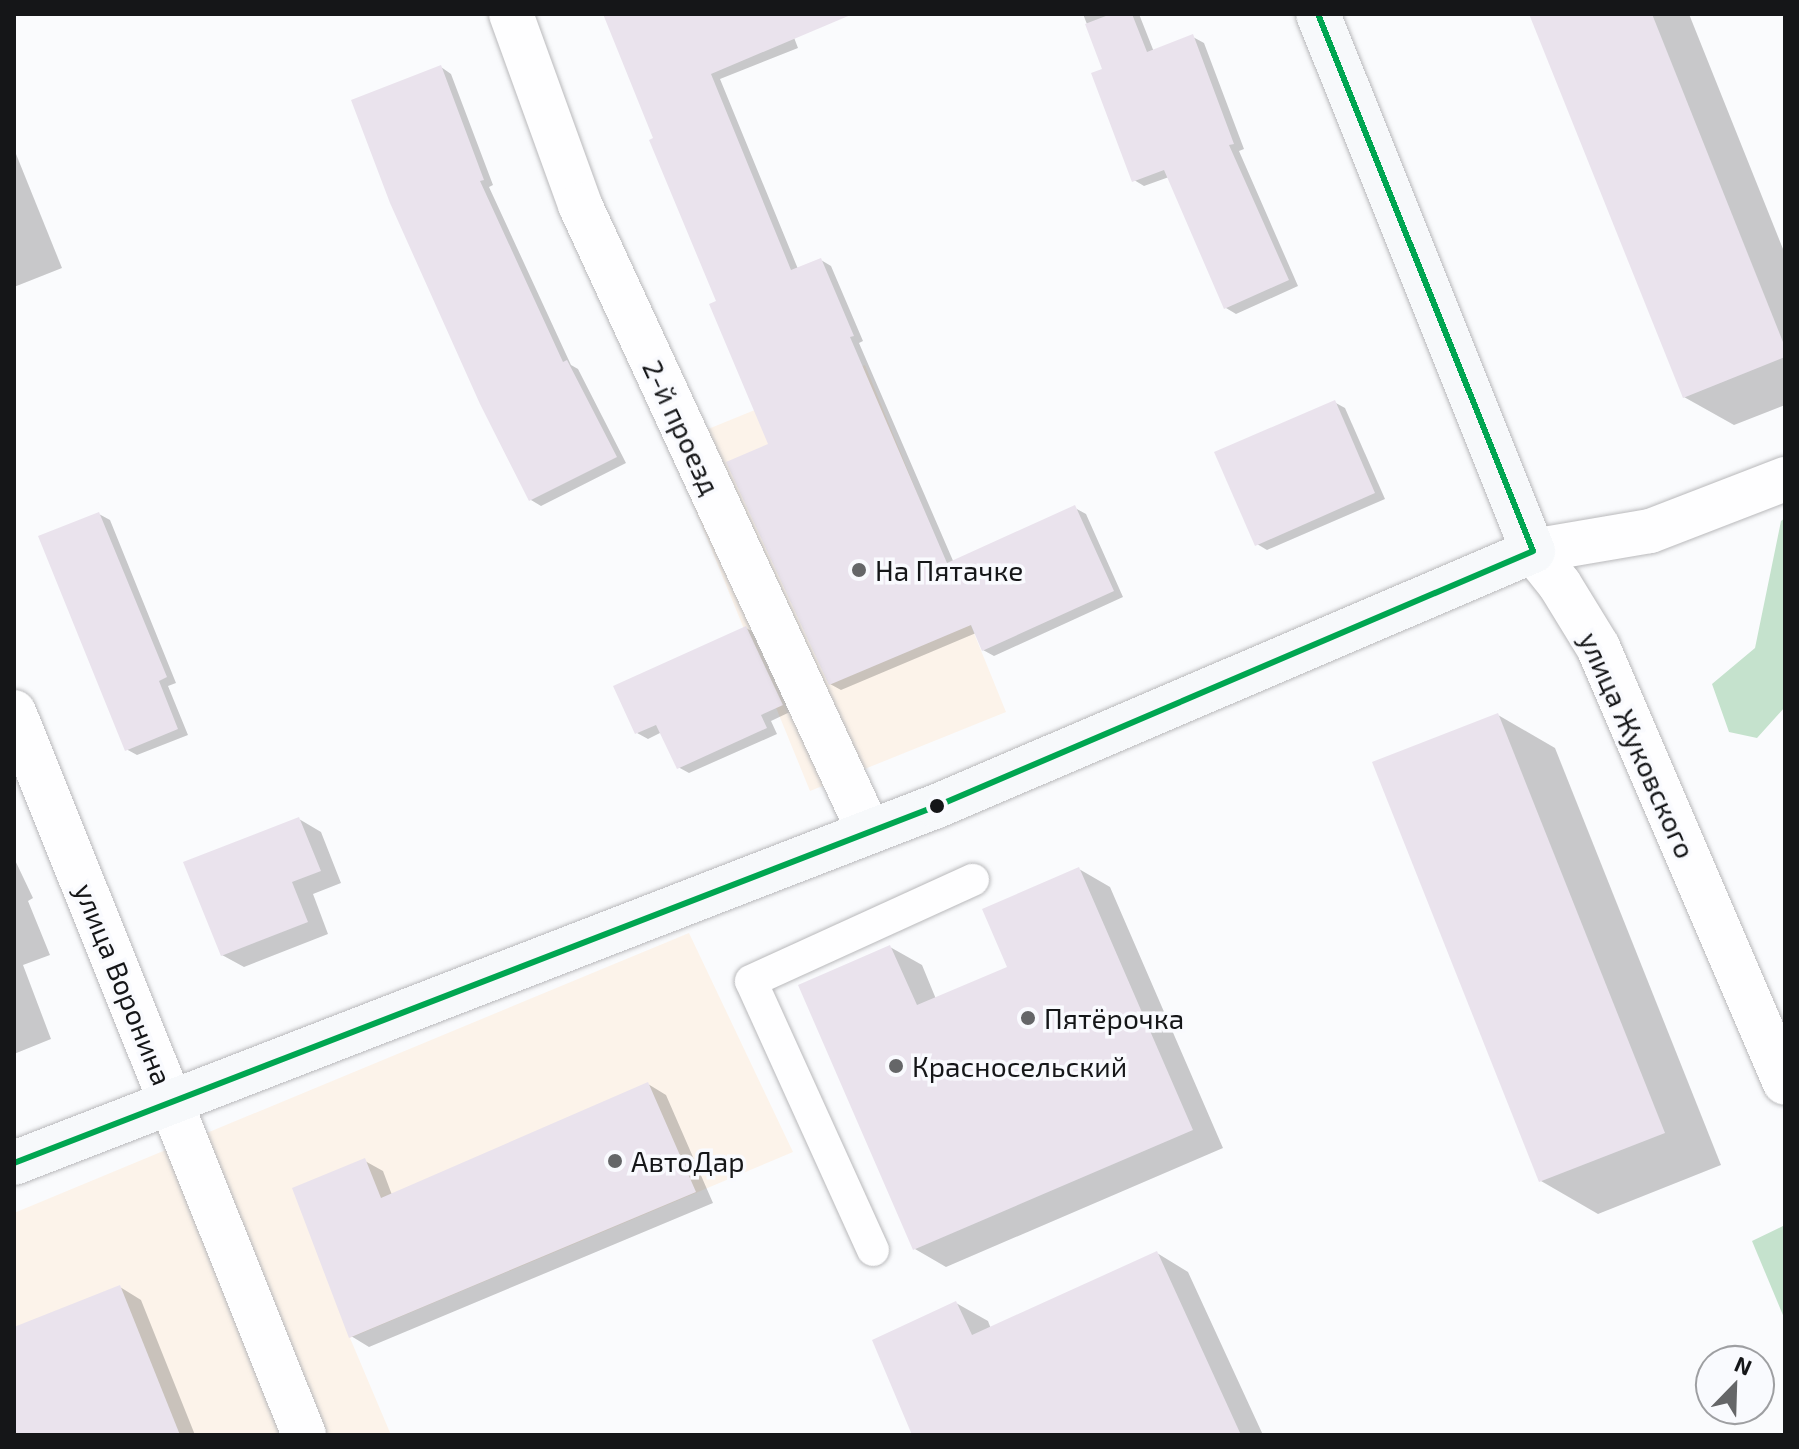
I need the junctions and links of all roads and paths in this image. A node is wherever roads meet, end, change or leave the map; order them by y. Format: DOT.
graph roads {
  1 [pos="511,14"];
  2 [pos="1318,14"];
  3 [pos="1785,479"];
  4 [pos="1533,551"];
  5 [pos="14,712"];
  6 [pos="869,832"];
  7 [pos="973,880"];
  8 [pos="1785,1083"];
  9 [pos="171,1100"];
  10 [pos="14,1163"];
  11 [pos="873,1250"];
  12 [pos="304,1435"];
  1 -- 6 [label="street, 2-й проезд"];
  2 -- 4 [label="street, улица Жуковского"];
  3 -- 4 [label="street"];
  4 -- 6 [label="street"];
  4 -- 8 [label="street, улица Жуковского"];
  5 -- 9 [label="street, улица Воронина"];
  6 -- 9 [label="street"];
  7 -- 11 [label="lane"];
  9 -- 10 [label="street"];
  9 -- 12 [label="street, улица Воронина"];
}
